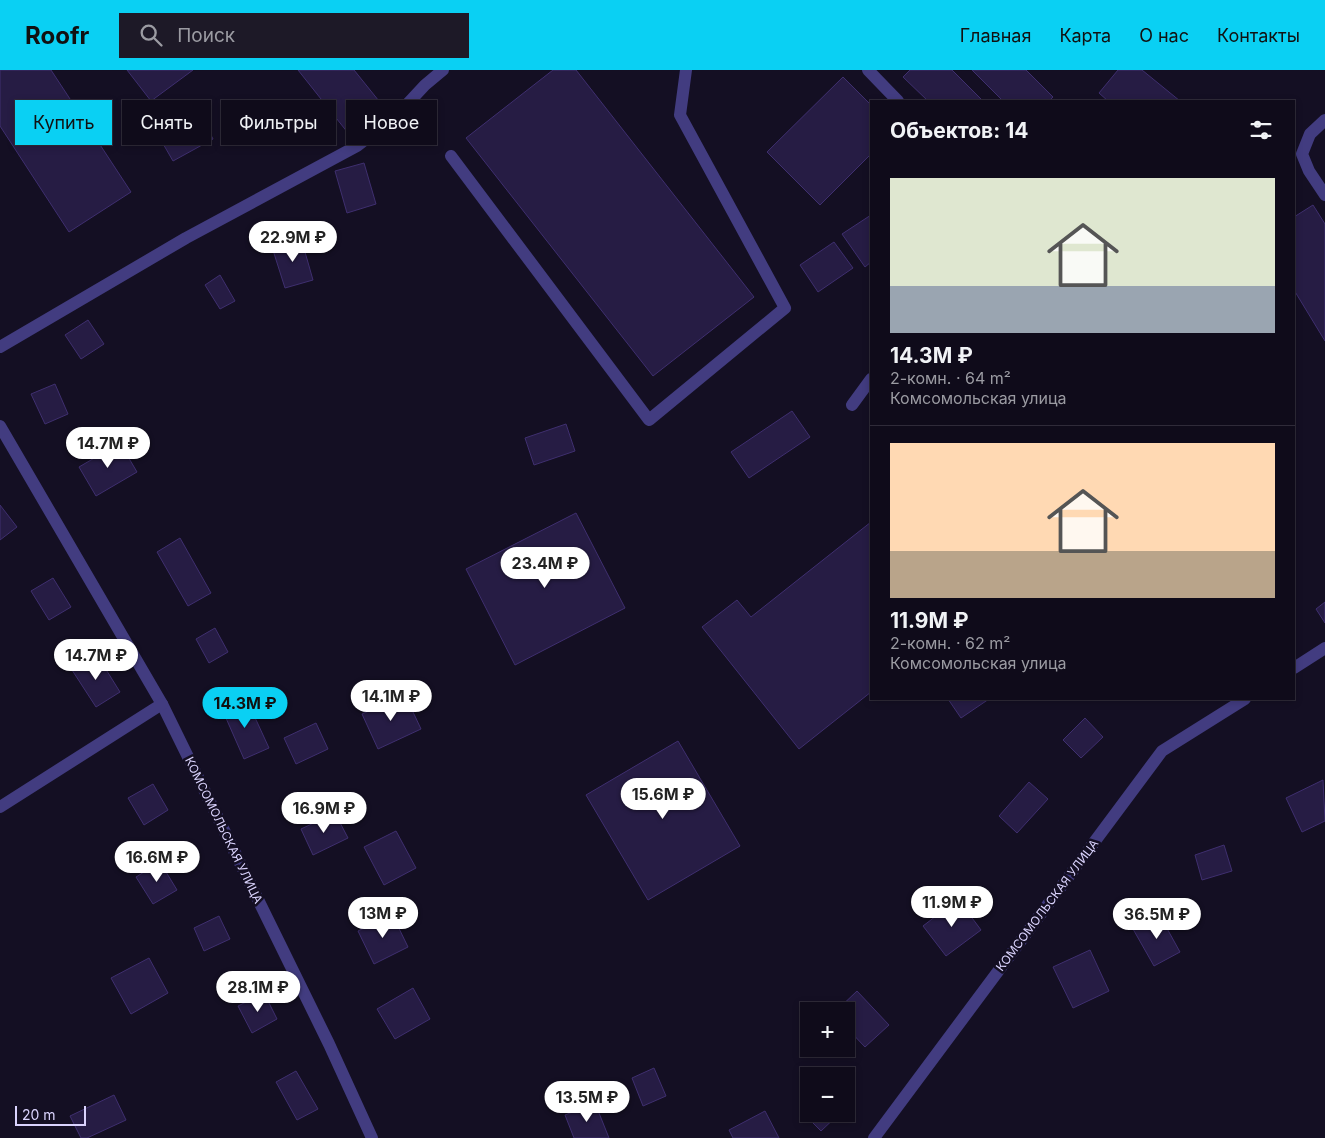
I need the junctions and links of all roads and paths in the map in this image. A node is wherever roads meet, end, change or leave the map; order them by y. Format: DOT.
graph roads {
  1 [pos="443,70"];
  2 [pos="686,70"];
  3 [pos="868,70"];
  4 [pos="897,100"];
  5 [pos="1325,120"];
  6 [pos="451,156"];
  7 [pos="1325,195"];
  8 [pos="0,347"];
  9 [pos="870,379"];
  10 [pos="852,405"];
  11 [pos="0,426"];
  12 [pos="1325,648"];
  13 [pos="1295,667"];
  14 [pos="1243,700"];
  15 [pos="162,704"];
  16 [pos="0,807"];
  17 [pos="372,1138"];
  18 [pos="874,1138"];
  1 -- 8 [label="street"];
  2 -- 6 [label="street"];
  3 -- 4 [label="street"];
  5 -- 7 [label="street"];
  9 -- 10 [label="street"];
  11 -- 15 [label="street, КОМСОМОЛЬСКАЯ УЛИЦА"];
  12 -- 13 [label="street"];
  14 -- 18 [label="street, КОМСОМОЛЬСКАЯ УЛИЦА"];
  15 -- 16 [label="street"];
  15 -- 17 [label="street, КОМСОМОЛЬСКАЯ УЛИЦА"];
}
